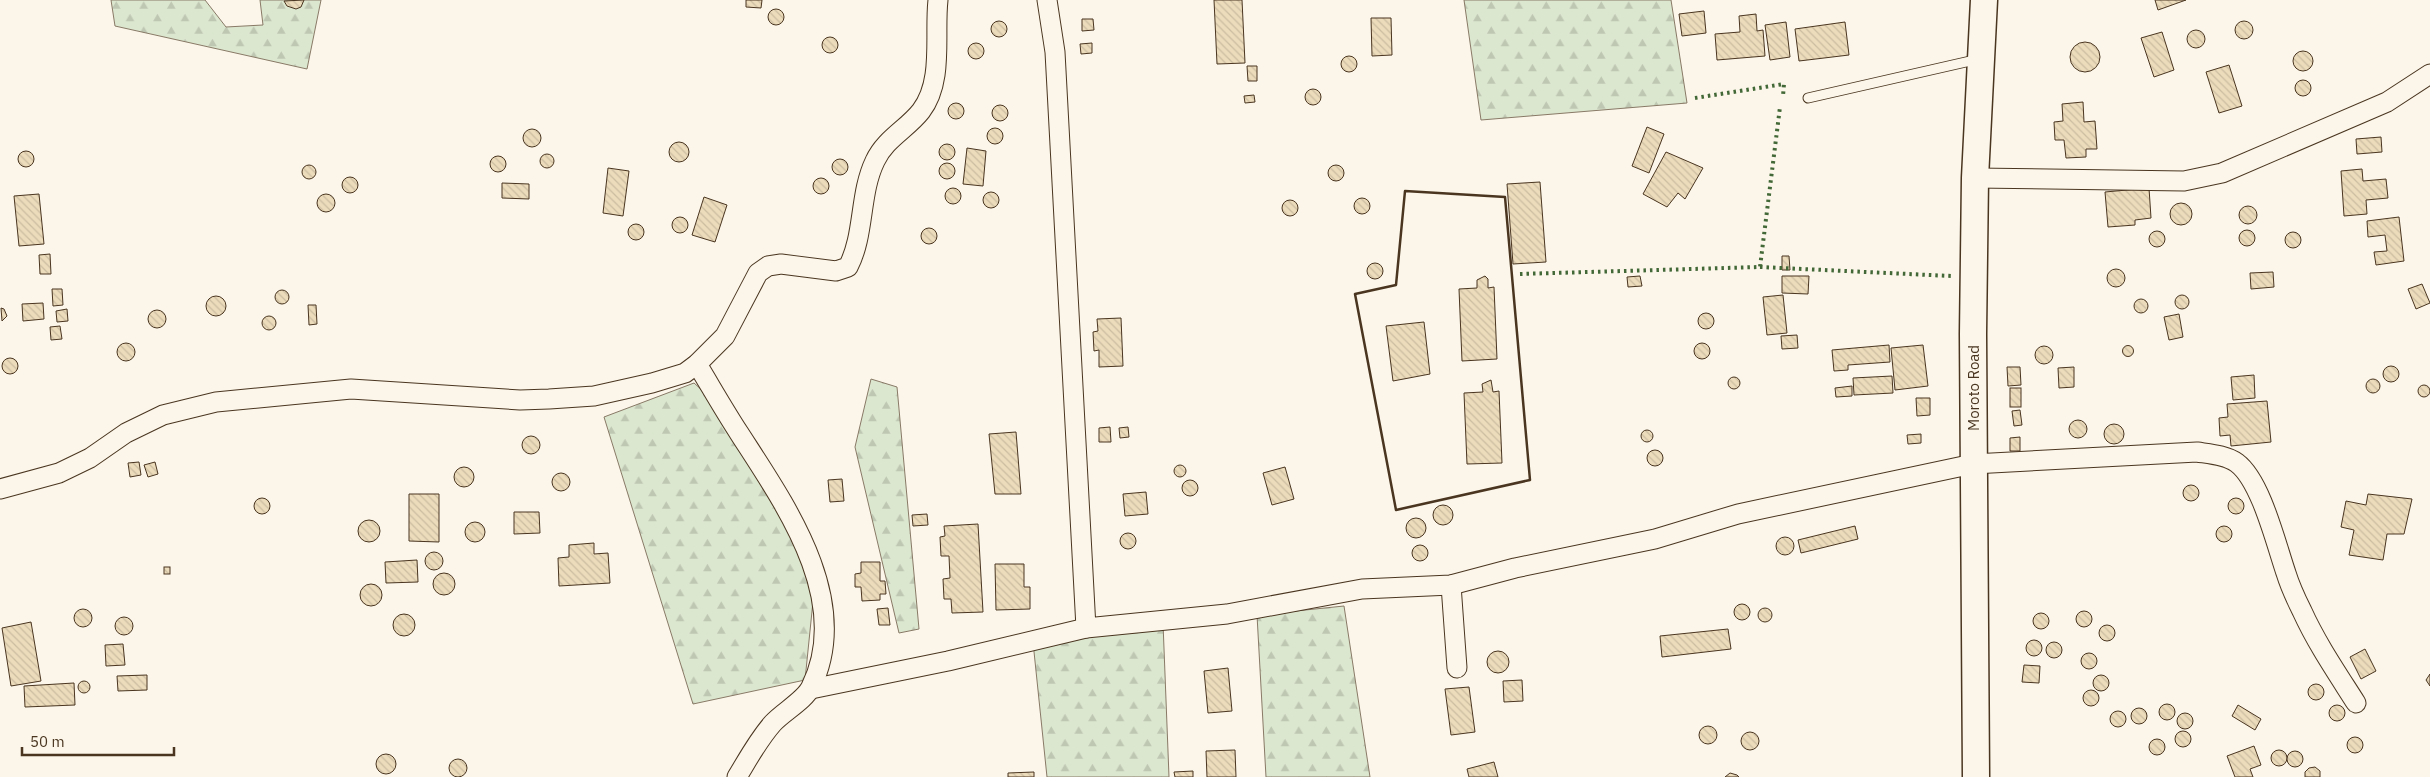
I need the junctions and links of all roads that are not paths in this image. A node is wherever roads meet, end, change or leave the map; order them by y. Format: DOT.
graph roads {
  1 [pos="938,0"];
  2 [pos="1047,0"];
  3 [pos="1984,0"];
  4 [pos="1982,58"];
  5 [pos="2430,74"];
  6 [pos="1808,98"];
  7 [pos="1975,178"];
  8 [pos="697,364"];
  9 [pos="1973,464"];
  10 [pos="0,489"];
  11 [pos="1451,585"];
  12 [pos="1086,628"];
  13 [pos="1457,668"];
  14 [pos="811,689"];
  15 [pos="2356,703"];
  16 [pos="737,777"];
  17 [pos="1976,777"];
  1 -- 8 [label="street"];
  2 -- 12 [label="street"];
  3 -- 4 [label="main road, Moroto Road"];
  4 -- 6 [label="lane"];
  4 -- 7 [label="main road, Moroto Road"];
  5 -- 7 [label="street"];
  7 -- 9 [label="main road, Moroto Road"];
  8 -- 10 [label="street"];
  8 -- 14 [label="street"];
  9 -- 11 [label="street"];
  9 -- 15 [label="street"];
  9 -- 17 [label="main road, Moroto Road"];
  11 -- 12 [label="street"];
  11 -- 13 [label="street"];
  12 -- 14 [label="street"];
  14 -- 16 [label="street"];
}
